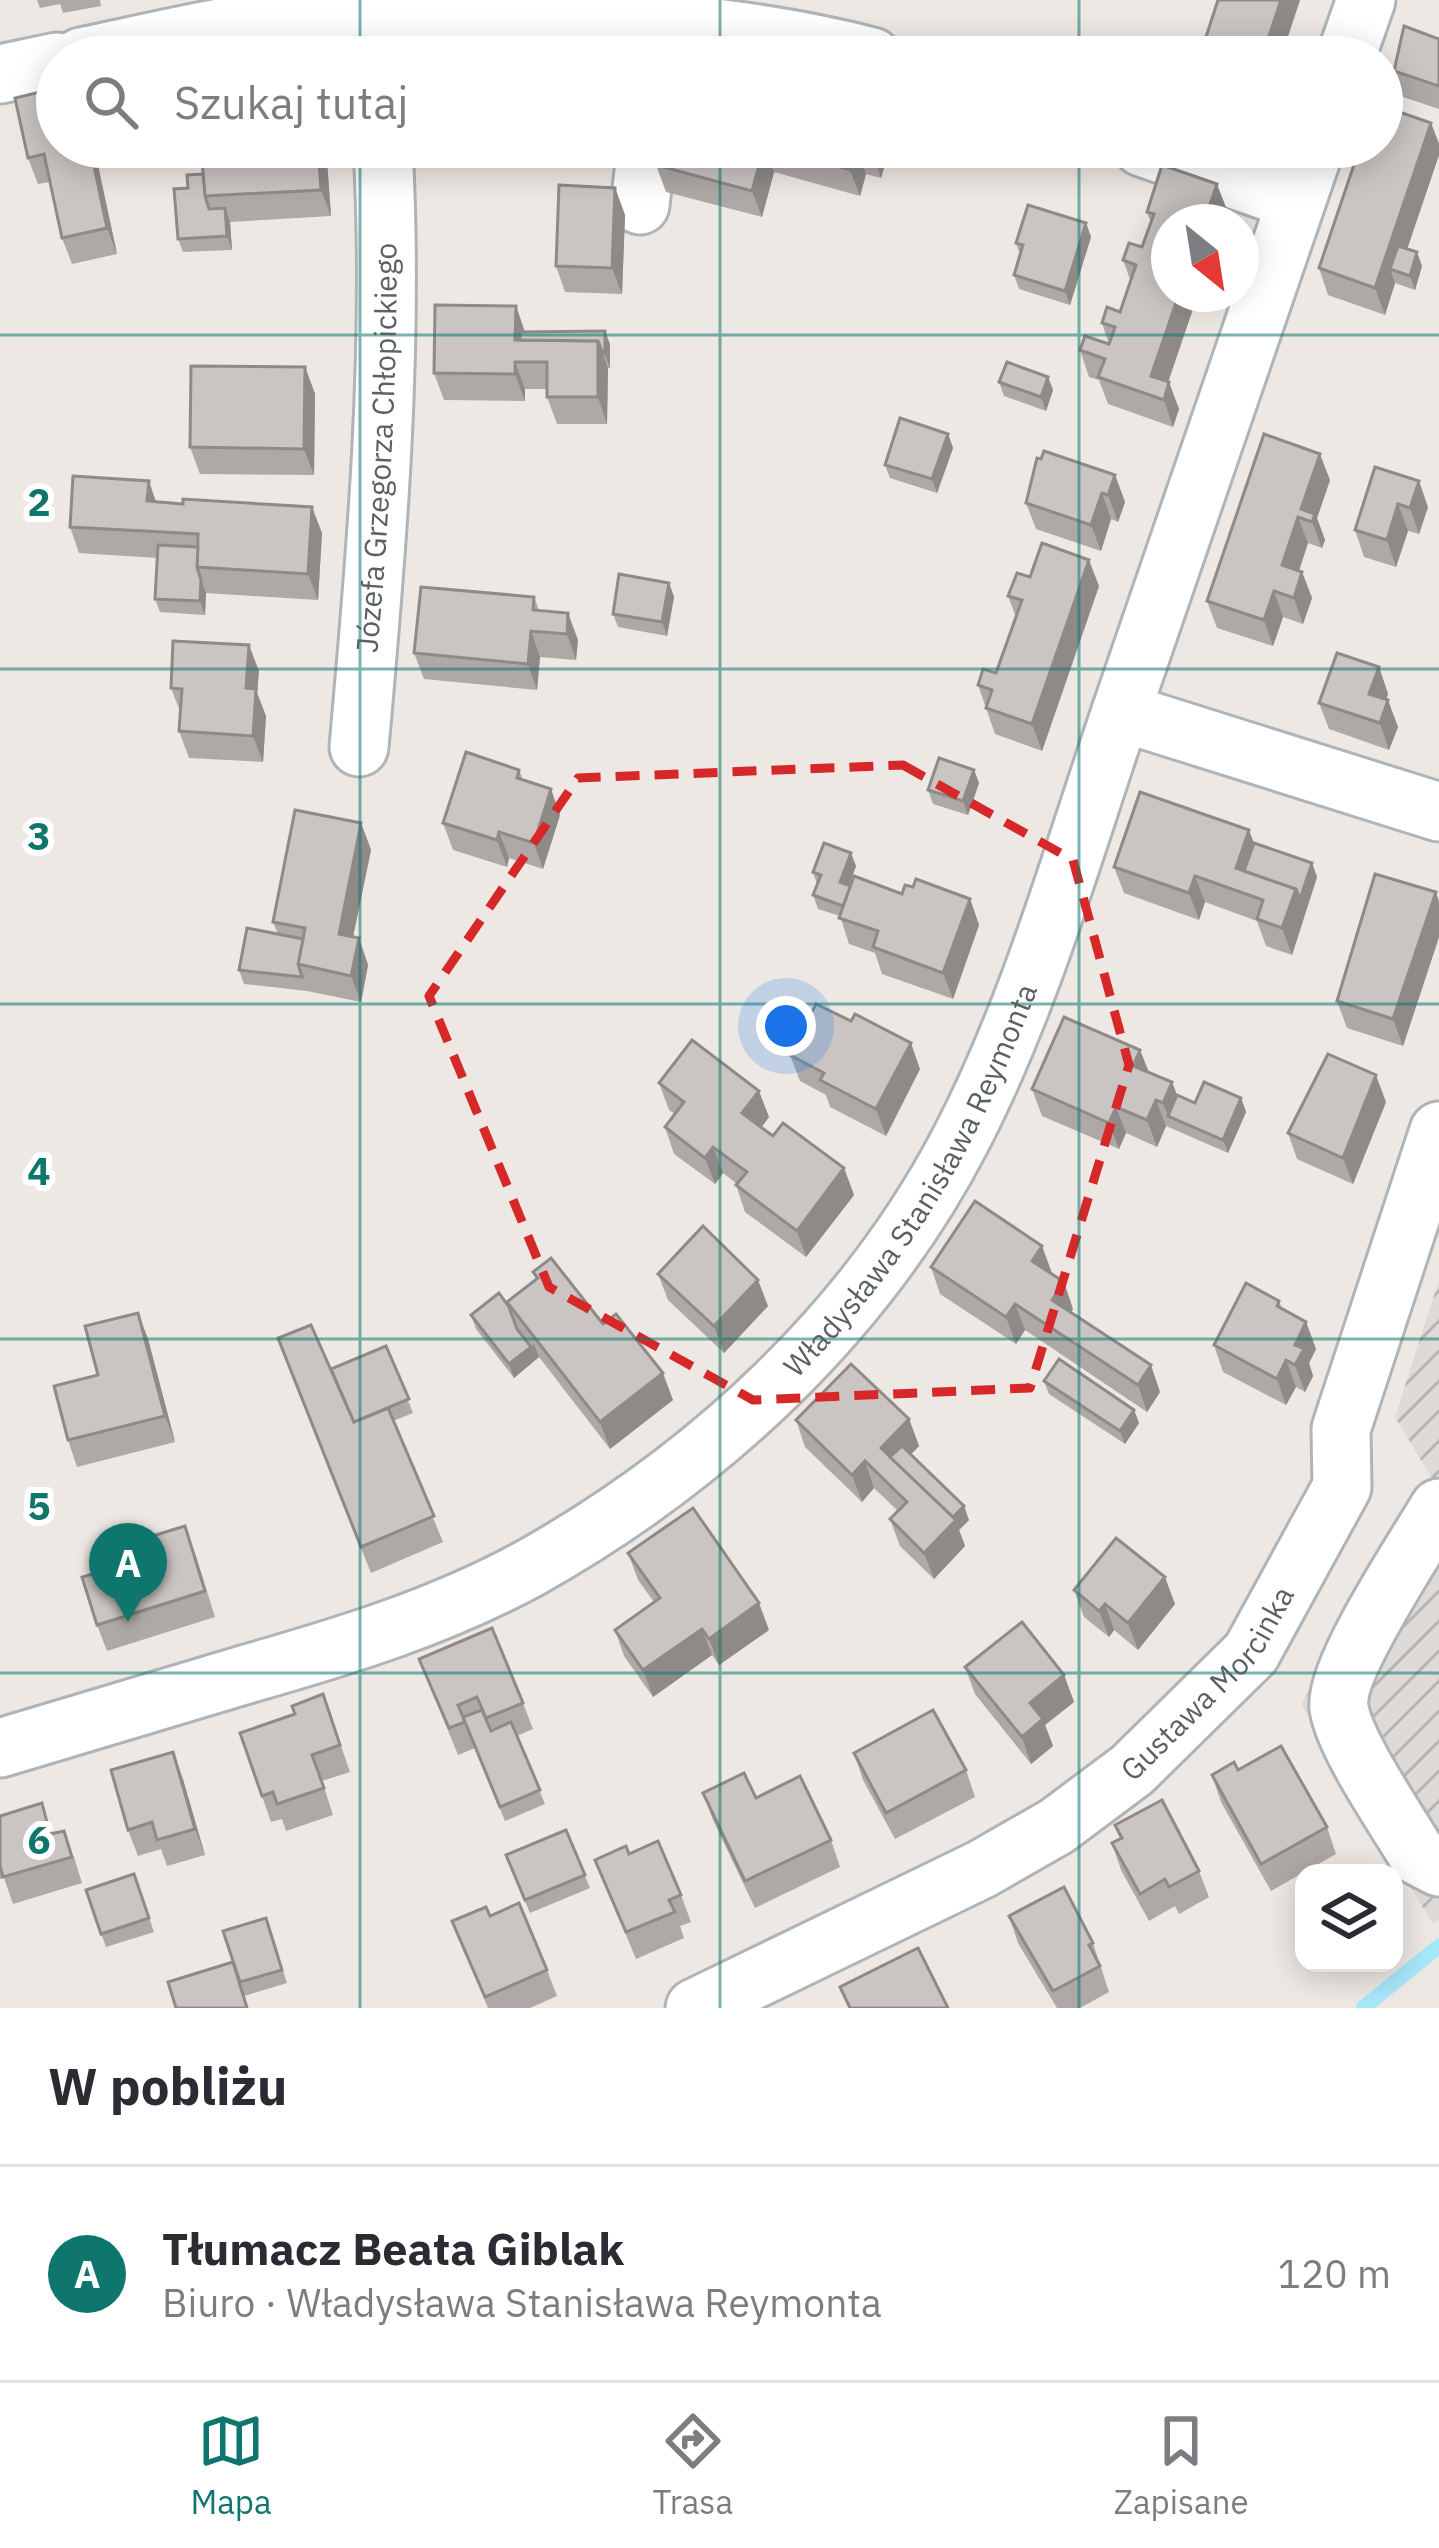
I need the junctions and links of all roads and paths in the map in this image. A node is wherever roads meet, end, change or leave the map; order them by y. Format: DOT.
graph roads {
  1 [pos="1366,0"];
  2 [pos="376,23"];
  3 [pos="184,36"];
  4 [pos="587,36"];
  5 [pos="1353,36"];
  6 [pos="36,66"];
  7 [pos="0,74"];
  8 [pos="384,168"];
  9 [pos="644,168"];
  10 [pos="1202,168"];
  11 [pos="1308,168"];
  12 [pos="1296,201"];
  13 [pos="640,205"];
  14 [pos="1121,712"];
  15 [pos="359,747"];
  16 [pos="1439,812"];
  17 [pos="1439,1131"];
  18 [pos="1439,1508"];
  19 [pos="0,1748"];
  20 [pos="1439,1867"];
  21 [pos="695,2008"];
  1 -- 5 [label="street"];
  2 -- 3 [label="street"];
  2 -- 4 [label="street"];
  6 -- 7 [label="street"];
  8 -- 15 [label="street, Józefa Grzegorza Chłopickiego"];
  9 -- 13 [label="street"];
  10 -- 12 [label="street"];
  11 -- 12 [label="street, Władysława Stanisława Reymonta"];
  12 -- 14 [label="street, Władysława Stanisława Reymonta"];
  14 -- 16 [label="street"];
  14 -- 19 [label="street, Władysława Stanisława Reymonta"];
  17 -- 21 [label="street, Gustawa Morcinka"];
  18 -- 20 [label="street"];
}
